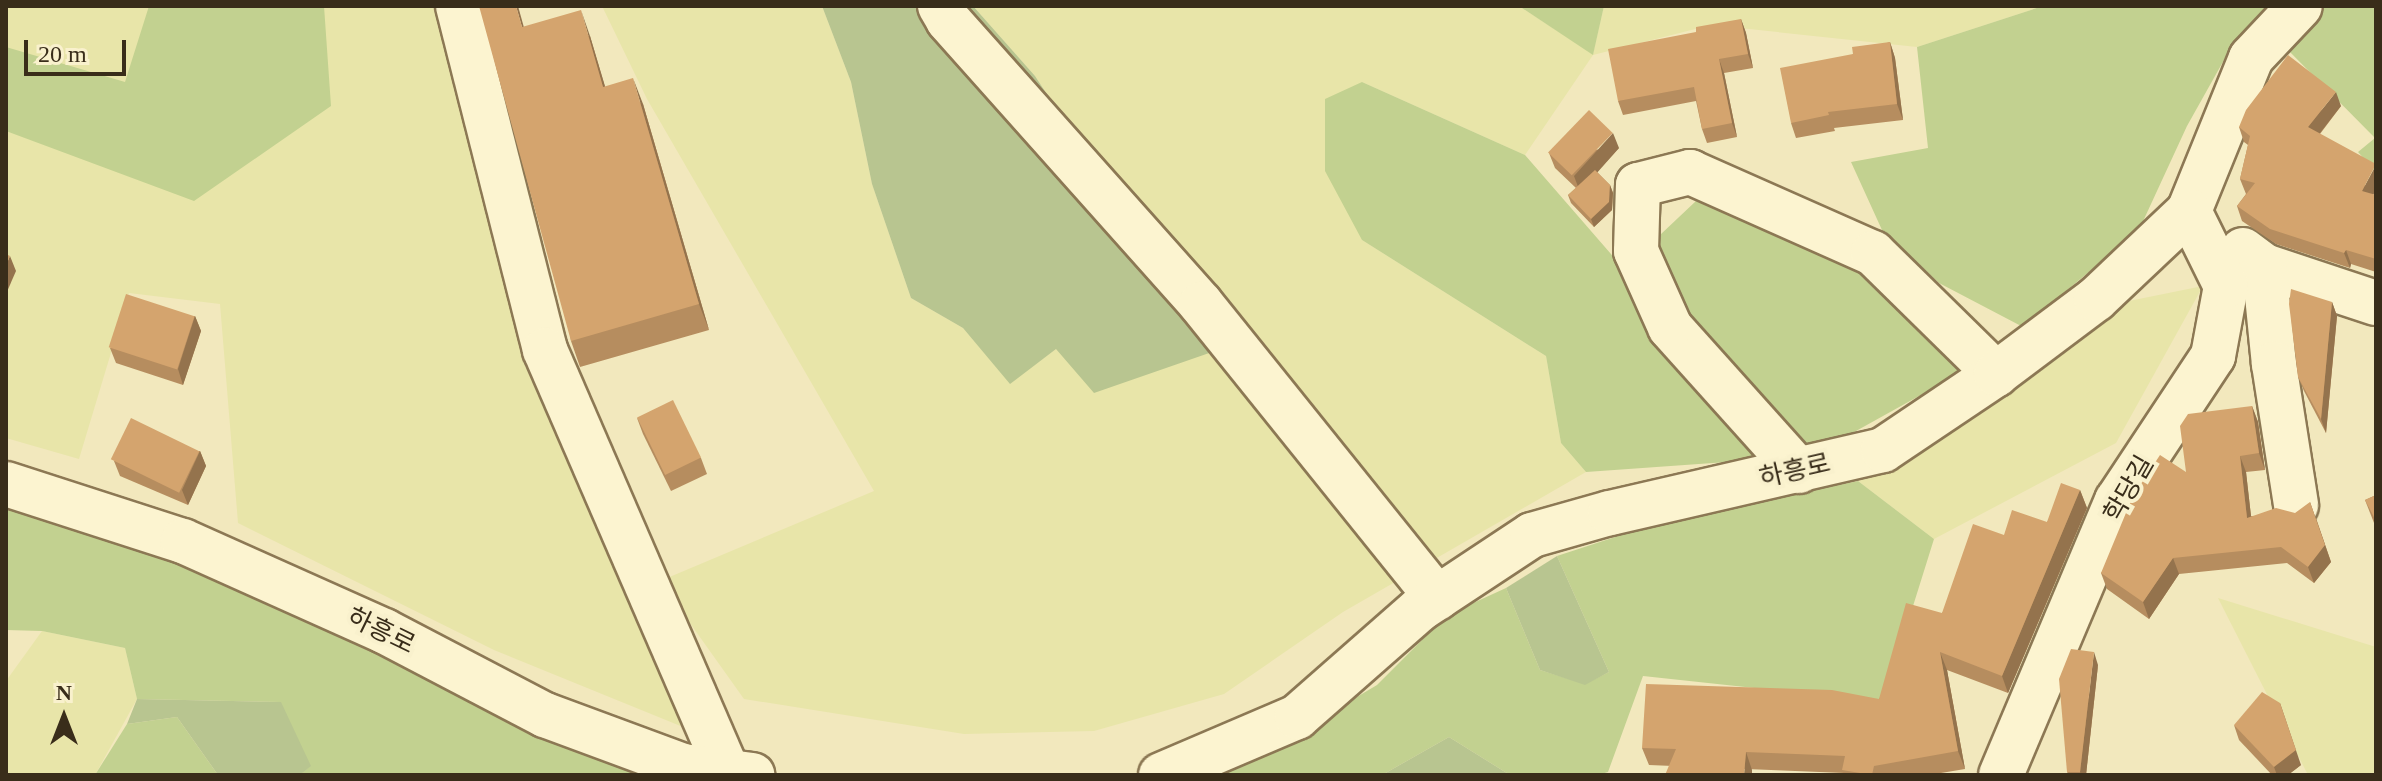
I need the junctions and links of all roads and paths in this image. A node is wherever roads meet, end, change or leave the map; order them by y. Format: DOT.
graph roads {
  1 [pos="458,6"];
  2 [pos="940,6"];
  3 [pos="2300,6"];
  4 [pos="2189,211"];
  5 [pos="2264,266"];
  6 [pos="2376,303"];
  7 [pos="1996,374"];
  8 [pos="1799,471"];
  9 [pos="6,484"];
  10 [pos="2296,505"];
  11 [pos="1437,598"];
  12 [pos="741,774"];
  13 [pos="1161,775"];
  14 [pos="2001,775"];
  1 -- 12 [label="street"];
  2 -- 11 [label="street"];
  3 -- 4 [label="street, 하흥로"];
  4 -- 5 [label="street"];
  4 -- 7 [label="street, 하흥로"];
  4 -- 14 [label="street, 학당길"];
  5 -- 6 [label="street"];
  5 -- 10 [label="street"];
  7 -- 8 [label="street, 하흥로"];
  7 -- 8 [label="street"];
  8 -- 11 [label="street, 하흥로"];
  9 -- 12 [label="street, 하흥로"];
  11 -- 13 [label="street, 하흥로"];
}
